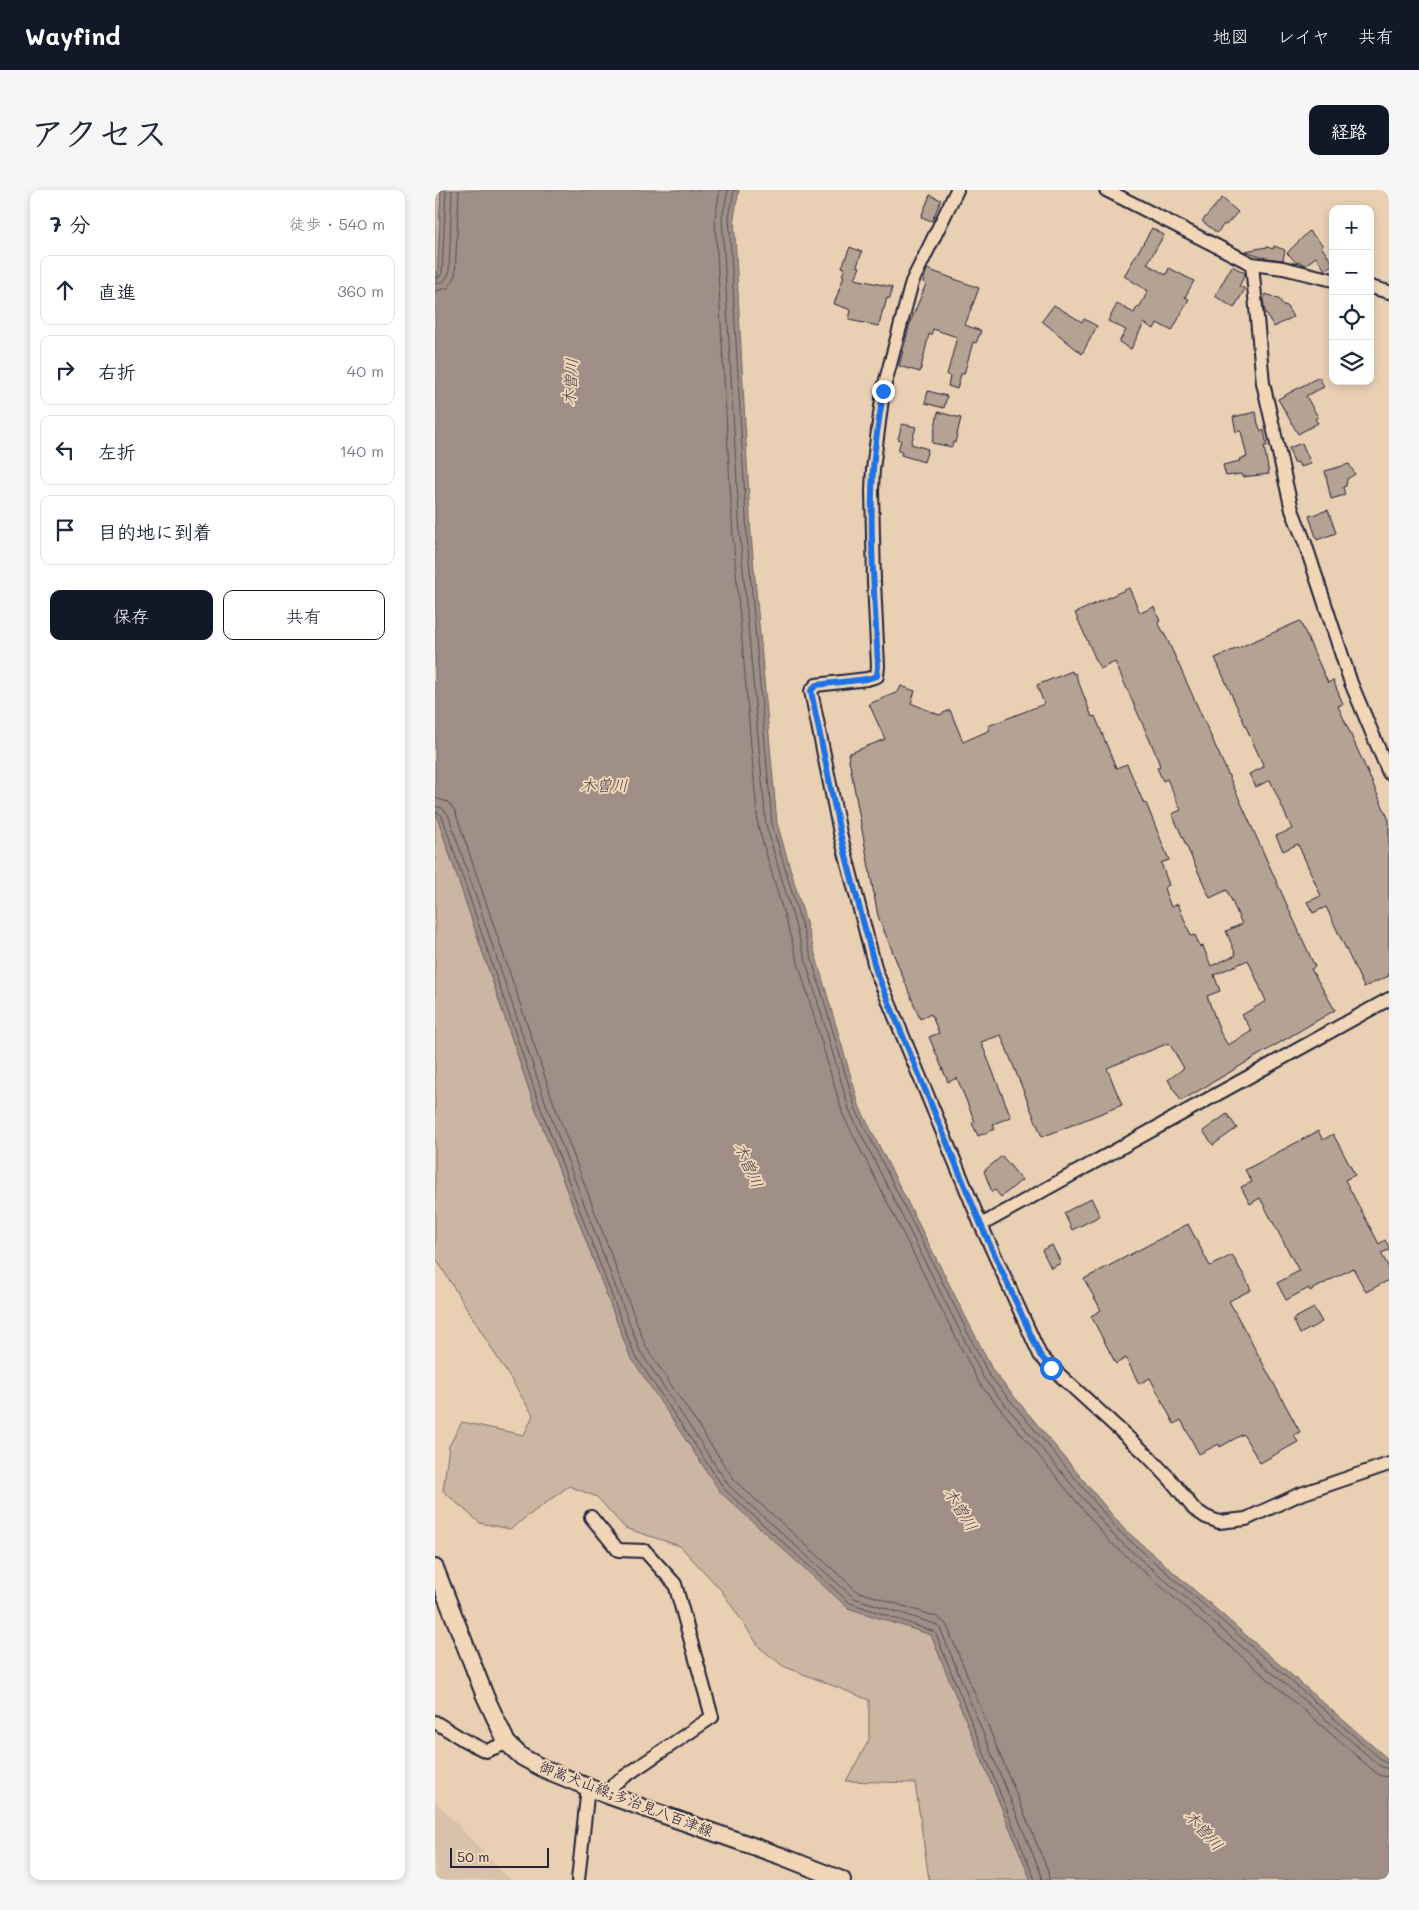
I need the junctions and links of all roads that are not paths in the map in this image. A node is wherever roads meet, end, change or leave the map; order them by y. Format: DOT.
graph roads {
  1 [pos="957,190"];
  2 [pos="1106,190"];
  3 [pos="1252,264"];
  4 [pos="1329,279"];
  5 [pos="1374,288"];
  6 [pos="1389,292"];
  7 [pos="1389,772"];
  8 [pos="1389,999"];
  9 [pos="981,1225"];
  10 [pos="1389,1464"];
  11 [pos="591,1517"];
  12 [pos="435,1568"];
  13 [pos="435,1722"];
  14 [pos="507,1742"];
  15 [pos="588,1787"];
  16 [pos="607,1795"];
  17 [pos="577,1880"];
  18 [pos="842,1880"];
  1 -- 9 [label="street"];
  2 -- 3 [label="street"];
  3 -- 4 [label="street"];
  3 -- 7 [label="street"];
  5 -- 6 [label="street"];
  8 -- 9 [label="street"];
  9 -- 10 [label="street"];
  11 -- 16 [label="street"];
  12 -- 14 [label="main road, 御嵩犬山線;多治見八百津線"];
  13 -- 14 [label="street"];
  14 -- 15 [label="main road, 御嵩犬山線;多治見八百津線"];
  15 -- 16 [label="main road, 御嵩犬山線;多治見八百津線"];
  15 -- 17 [label="street"];
  16 -- 18 [label="main road, 御嵩犬山線;多治見八百津線"];
}
